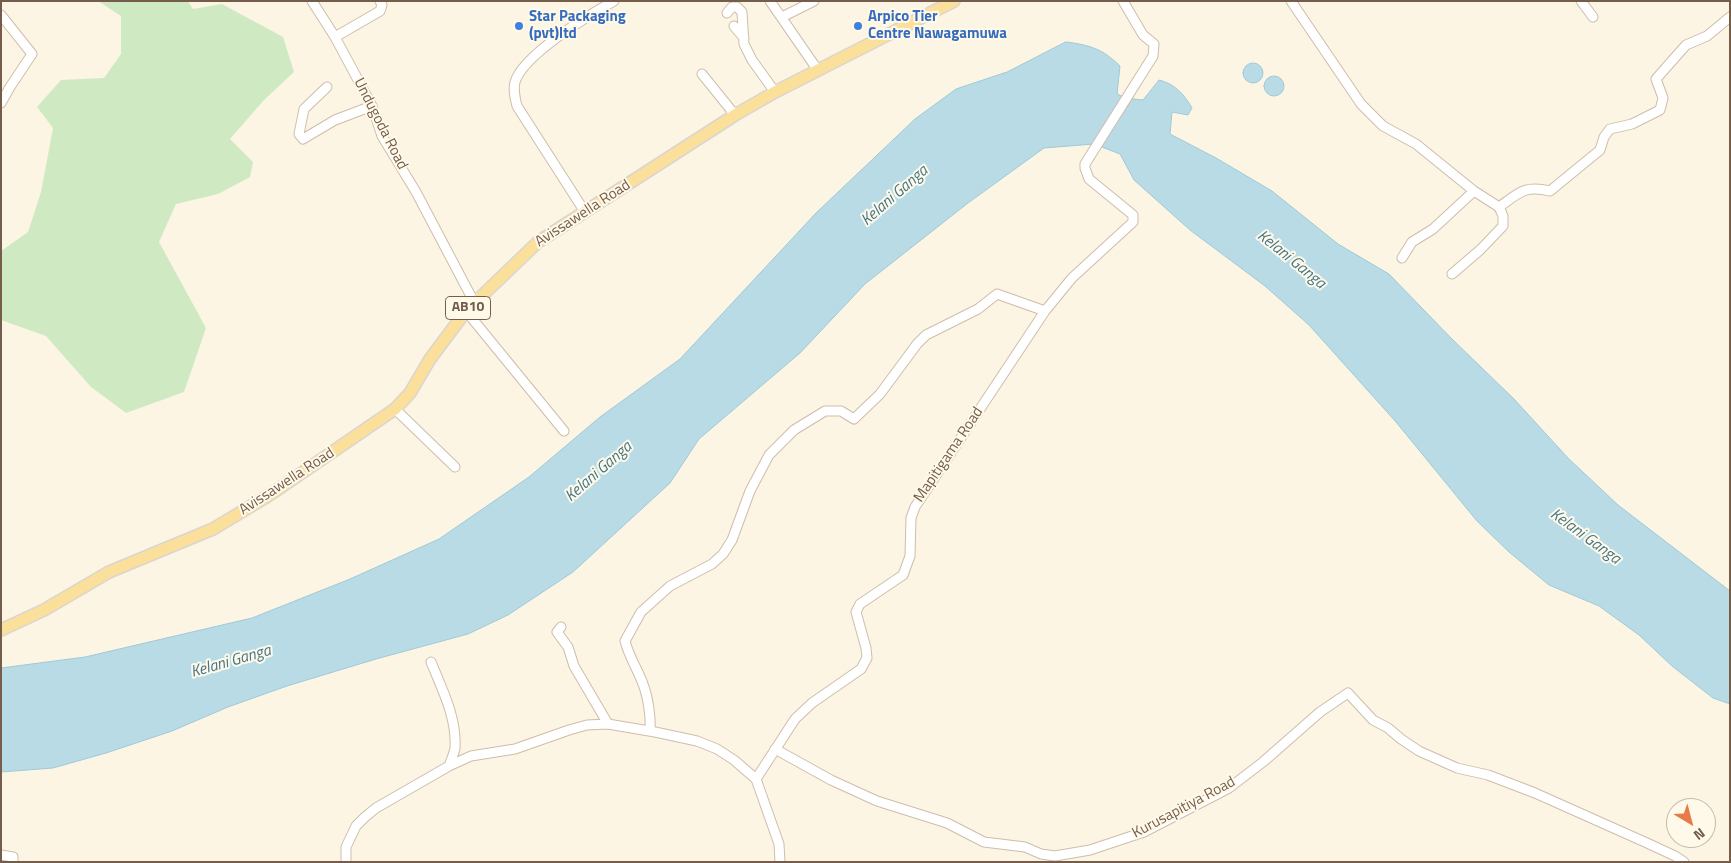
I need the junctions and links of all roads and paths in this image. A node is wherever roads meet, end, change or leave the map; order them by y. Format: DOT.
graph roads {
  1 [pos="312,1"];
  2 [pos="380,1"];
  3 [pos="614,1"];
  4 [pos="770,1"];
  5 [pos="814,1"];
  6 [pos="954,1"];
  7 [pos="1123,1"];
  8 [pos="1292,1"];
  9 [pos="1581,1"];
  10 [pos="727,13"];
  11 [pos="1,15"];
  12 [pos="782,17"];
  13 [pos="1593,17"];
  14 [pos="1730,17"];
  15 [pos="734,26"];
  16 [pos="335,37"];
  17 [pos="744,38"];
  18 [pos="817,69"];
  19 [pos="702,74"];
  20 [pos="327,87"];
  21 [pos="775,92"];
  22 [pos="1,102"];
  23 [pos="372,106"];
  24 [pos="735,115"];
  25 [pos="1474,191"];
  26 [pos="1499,207"];
  27 [pos="585,212"];
  28 [pos="1402,258"];
  29 [pos="1452,274"];
  30 [pos="474,302"];
  31 [pos="466,311"];
  32 [pos="1045,311"];
  33 [pos="395,409"];
  34 [pos="564,431"];
  35 [pos="455,467"];
  36 [pos="561,627"];
  37 [pos="1,630"];
  38 [pos="431,662"];
  39 [pos="608,724"];
  40 [pos="650,731"];
  41 [pos="775,749"];
  42 [pos="449,766"];
  43 [pos="756,779"];
  44 [pos="1,855"];
  45 [pos="13,862"];
  46 [pos="346,862"];
  47 [pos="780,862"];
  48 [pos="1684,862"];
  1 -- 16 [label="street, Undugoda Road"];
  2 -- 16 [label="street"];
  3 -- 27 [label="street"];
  4 -- 12 [label="street"];
  5 -- 12 [label="street"];
  6 -- 18 [label="main road, Avissawella Road / AB10"];
  7 -- 32 [label="street, Mapitigama Road"];
  8 -- 25 [label="street"];
  9 -- 13 [label="street"];
  10 -- 17 [label="street"];
  11 -- 22 [label="street"];
  12 -- 18 [label="street"];
  14 -- 26 [label="street"];
  15 -- 17 [label="street"];
  16 -- 23 [label="street, Undugoda Road"];
  17 -- 21 [label="street"];
  18 -- 21 [label="main road, Avissawella Road / AB10"];
  19 -- 24 [label="street"];
  20 -- 23 [label="street"];
  21 -- 24 [label="main road, Avissawella Road / AB10"];
  23 -- 30 [label="street, Undugoda Road"];
  24 -- 27 [label="main road, Avissawella Road / AB10"];
  25 -- 26 [label="street"];
  25 -- 28 [label="street"];
  26 -- 29 [label="street"];
  27 -- 30 [label="main road, Avissawella Road / AB10"];
  30 -- 31 [label="main road, Avissawella Road / AB10"];
  31 -- 33 [label="main road, Avissawella Road / AB10"];
  31 -- 34 [label="street"];
  32 -- 40 [label="street"];
  32 -- 41 [label="street, Mapitigama Road"];
  33 -- 35 [label="street"];
  33 -- 37 [label="main road, Avissawella Road / AB10"];
  36 -- 39 [label="street"];
  38 -- 42 [label="street"];
  39 -- 40 [label="street"];
  39 -- 42 [label="street"];
  40 -- 43 [label="street"];
  41 -- 43 [label="street, Mapitigama Road"];
  41 -- 48 [label="street, Kurusapitiya Road"];
  42 -- 46 [label="street"];
  43 -- 47 [label="street"];
  44 -- 45 [label="street"];
}
